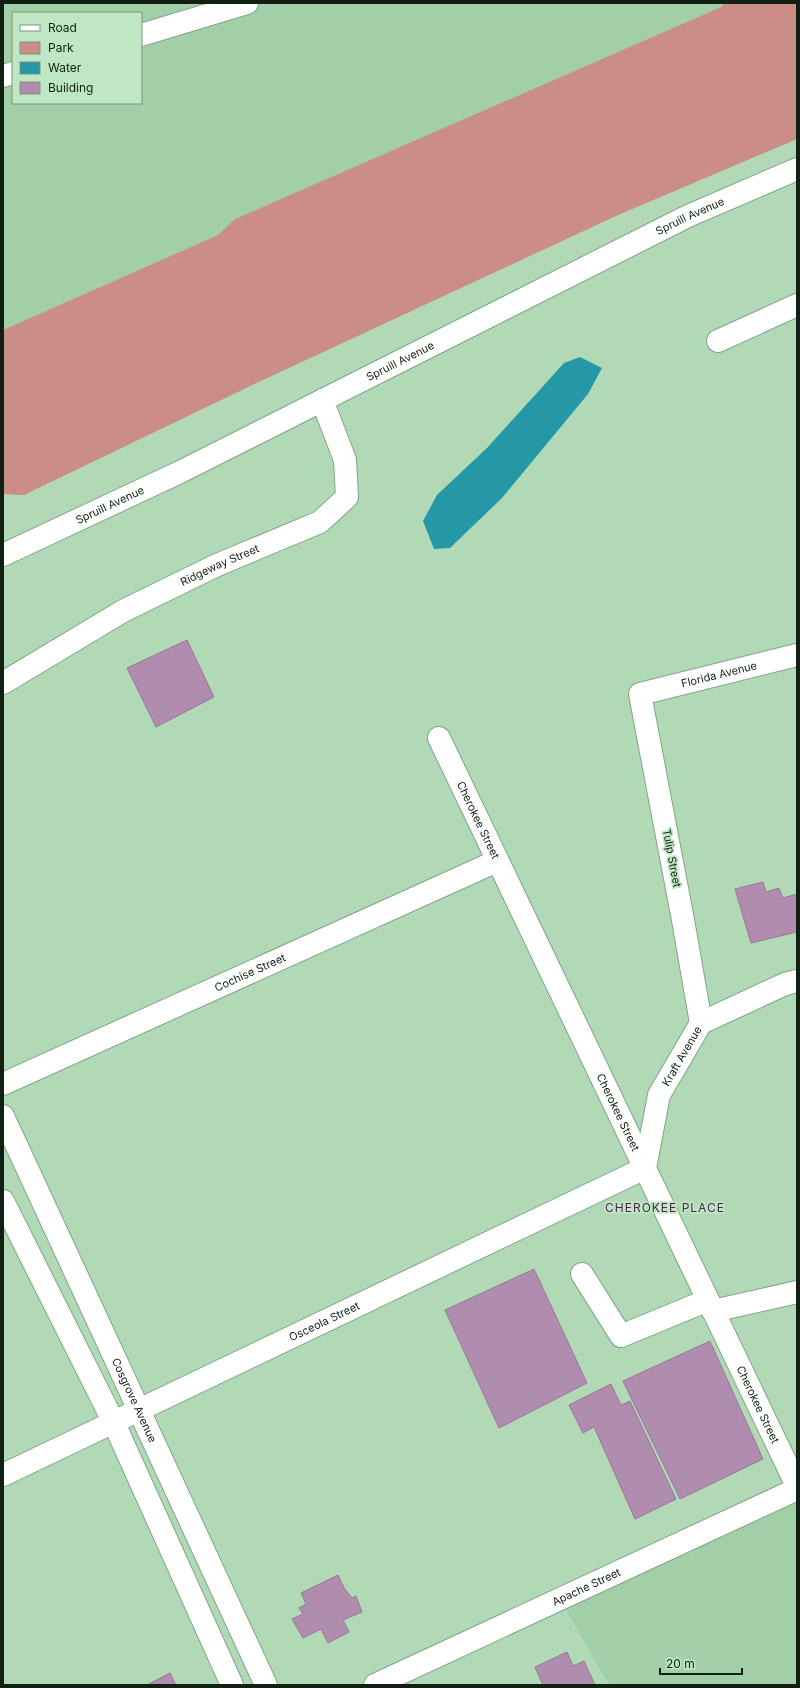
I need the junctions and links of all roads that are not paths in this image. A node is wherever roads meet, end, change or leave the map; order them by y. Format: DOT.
graph roads {
  1 [pos="247,3"];
  2 [pos="142,35"];
  3 [pos="797,169"];
  4 [pos="797,306"];
  5 [pos="718,341"];
  6 [pos="322,400"];
  7 [pos="3,555"];
  8 [pos="797,655"];
  9 [pos="3,683"];
  10 [pos="640,694"];
  11 [pos="438,738"];
  12 [pos="497,860"];
  13 [pos="797,981"];
  14 [pos="701,1023"];
  15 [pos="3,1084"];
  16 [pos="3,1116"];
  17 [pos="645,1168"];
  18 [pos="3,1201"];
  19 [pos="582,1274"];
  20 [pos="797,1292"];
  21 [pos="710,1306"];
  22 [pos="139,1408"];
  23 [pos="113,1421"];
  24 [pos="3,1475"];
  25 [pos="797,1488"];
  26 [pos="232,1685"];
  27 [pos="266,1685"];
  28 [pos="375,1685"];
  1 -- 2 [label="street"];
  3 -- 6 [label="street, Spruill Avenue"];
  4 -- 5 [label="street"];
  6 -- 7 [label="street, Spruill Avenue"];
  6 -- 9 [label="street, Ridgeway Street"];
  8 -- 10 [label="street, Florida Avenue"];
  10 -- 14 [label="street, Tulip Street"];
  11 -- 12 [label="street, Cherokee Street"];
  12 -- 15 [label="street, Cochise Street"];
  12 -- 17 [label="street, Cherokee Street"];
  13 -- 14 [label="street, Kraft Avenue"];
  14 -- 17 [label="street, Kraft Avenue"];
  16 -- 22 [label="street, Cosgrove Avenue"];
  17 -- 21 [label="street, Cherokee Street"];
  17 -- 22 [label="street, Osceola Street"];
  18 -- 23 [label="street"];
  19 -- 21 [label="street"];
  20 -- 21 [label="street"];
  21 -- 25 [label="street, Cherokee Street"];
  22 -- 23 [label="street, Osceola Street"];
  22 -- 27 [label="street, Cosgrove Avenue"];
  23 -- 24 [label="street, Osceola Street"];
  23 -- 26 [label="street"];
  25 -- 28 [label="street, Apache Street"];
}
